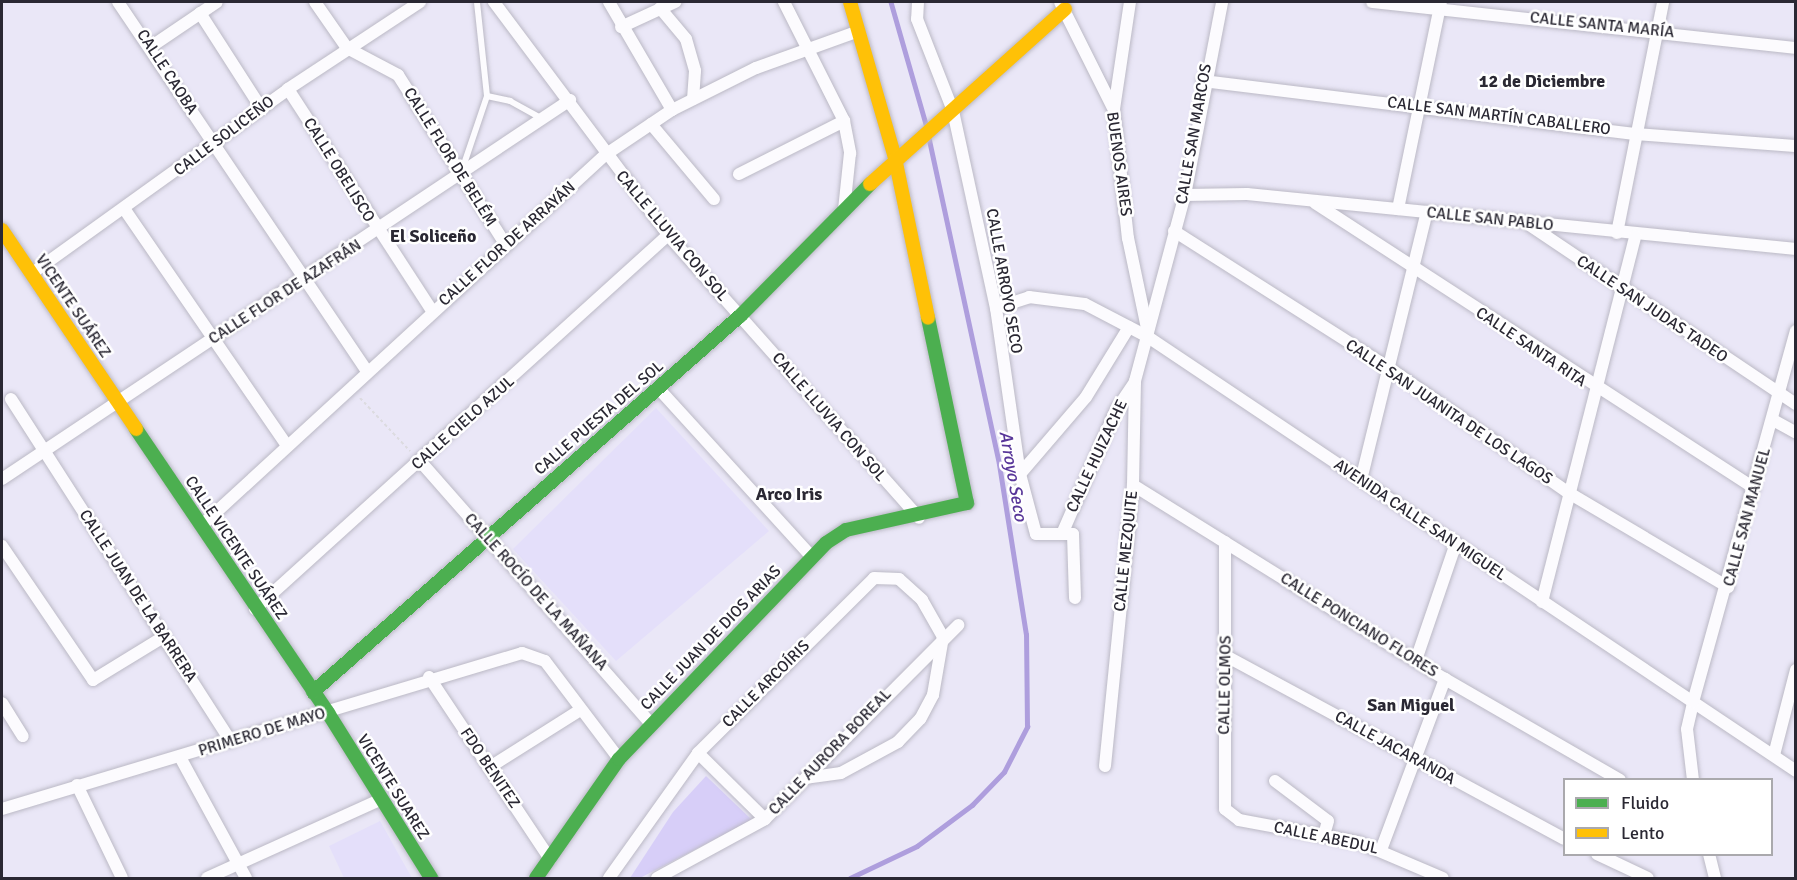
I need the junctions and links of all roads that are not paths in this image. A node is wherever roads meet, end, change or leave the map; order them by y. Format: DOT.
graph roads {
  1 [pos="118,2"];
  2 [pos="217,2"];
  3 [pos="315,2"];
  4 [pos="420,2"];
  5 [pos="477,2"];
  6 [pos="494,2"];
  7 [pos="609,2"];
  8 [pos="675,2"];
  9 [pos="784,2"];
  10 [pos="850,2"];
  11 [pos="918,2"];
  12 [pos="1130,2"];
  13 [pos="1222,2"];
  14 [pos="1372,2"];
  15 [pos="1662,2"];
  16 [pos="1062,5"];
  17 [pos="1440,5"];
  18 [pos="660,8"];
  19 [pos="200,13"];
  20 [pos="621,27"];
  21 [pos="1657,30"];
  22 [pos="859,31"];
  23 [pos="152,46"];
  24 [pos="807,47"];
  25 [pos="347,48"];
  26 [pos="1796,48"];
  27 [pos="1203,81"];
  28 [pos="288,89"];
  29 [pos="487,96"];
  30 [pos="693,99"];
  31 [pos="570,100"];
  32 [pos="1419,105"];
  33 [pos="261,108"];
  34 [pos="672,110"];
  35 [pos="1114,110"];
  36 [pos="953,111"];
  37 [pos="542,120"];
  38 [pos="844,121"];
  39 [pos="651,124"];
  40 [pos="1635,134"];
  41 [pos="213,144"];
  42 [pos="1796,146"];
  43 [pos="900,154"];
  44 [pos="605,155"];
  45 [pos="739,174"];
  46 [pos="460,177"];
  47 [pos="1185,195"];
  48 [pos="714,199"];
  49 [pos="1311,201"];
  50 [pos="1398,209"];
  51 [pos="125,210"];
  52 [pos="1427,212"];
  53 [pos="844,213"];
  54 [pos="1524,222"];
  55 [pos="2,230"];
  56 [pos="377,231"];
  57 [pos="1174,231"];
  58 [pos="1617,232"];
  59 [pos="668,235"];
  60 [pos="1635,236"];
  61 [pos="506,245"];
  62 [pos="1796,249"];
  63 [pos="1412,268"];
  64 [pos="31,274"];
  65 [pos="304,278"];
  66 [pos="1621,289"];
  67 [pos="996,308"];
  68 [pos="432,311"];
  69 [pos="740,316"];
  70 [pos="1130,327"];
  71 [pos="1796,331"];
  72 [pos="1149,337"];
  73 [pos="210,341"];
  74 [pos="1389,368"];
  75 [pos="366,370"];
  76 [pos="1135,381"];
  77 [pos="659,389"];
  78 [pos="1595,390"];
  79 [pos="1780,396"];
  80 [pos="11,399"];
  81 [pos="117,401"];
  82 [pos="1796,404"];
  83 [pos="1773,420"];
  84 [pos="1796,433"];
  85 [pos="287,446"];
  86 [pos="45,450"];
  87 [pos="420,462"];
  88 [pos="1020,474"];
  89 [pos="2,479"];
  90 [pos="1360,480"];
  91 [pos="1133,485"];
  92 [pos="1754,488"];
  93 [pos="1569,493"];
  94 [pos="919,518"];
  95 [pos="201,526"];
  96 [pos="1068,534"];
  97 [pos="486,536"];
  98 [pos="1225,542"];
  99 [pos="1456,543"];
  100 [pos="2,546"];
  101 [pos="812,556"];
  102 [pos="1728,588"];
  103 [pos="1076,598"];
  104 [pos="1542,602"];
  105 [pos="255,609"];
  106 [pos="958,625"];
  107 [pos="165,636"];
  108 [pos="942,637"];
  109 [pos="1226,656"];
  110 [pos="1416,660"];
  111 [pos="1796,670"];
  112 [pos="429,677"];
  113 [pos="1445,678"];
  114 [pos="313,692"];
  115 [pos="1693,702"];
  116 [pos="2,703"];
  117 [pos="580,710"];
  118 [pos="327,713"];
  119 [pos="651,724"];
  120 [pos="23,736"];
  121 [pos="231,742"];
  122 [pos="698,753"];
  123 [pos="1774,755"];
  124 [pos="180,757"];
  125 [pos="619,759"];
  126 [pos="1412,760"];
  127 [pos="1105,766"];
  128 [pos="490,767"];
  129 [pos="1796,771"];
  130 [pos="806,778"];
  131 [pos="1617,778"];
  132 [pos="1693,778"];
  133 [pos="1275,781"];
  134 [pos="77,785"];
  135 [pos="380,800"];
  136 [pos="2,809"];
  137 [pos="765,819"];
  138 [pos="1239,820"];
  139 [pos="1324,835"];
  140 [pos="1563,838"];
  141 [pos="1381,850"];
  142 [pos="1599,856"];
  143 [pos="1709,856"];
  144 [pos="550,858"];
  145 [pos="238,864"];
  146 [pos="122,879"];
  147 [pos="207,879"];
  148 [pos="246,879"];
  149 [pos="430,879"];
  150 [pos="536,879"];
  151 [pos="609,879"];
  152 [pos="657,879"];
  153 [pos="1443,879"];
  154 [pos="1648,879"];
  155 [pos="1715,879"];
  1 -- 23 [label="street, CALLE CAOBA"];
  2 -- 19 [label="street"];
  3 -- 25 [label="street, CALLE FLOR DE BELÉM"];
  4 -- 25 [label="street, CALLE SOLICEÑO"];
  5 -- 29 [label="lane"];
  6 -- 31 [label="street, CALLE LLUVIA CON SOL"];
  7 -- 20 [label="street"];
  8 -- 18 [label="street"];
  9 -- 24 [label="street"];
  10 -- 22 [label="street"];
  11 -- 36 [label="street, CALLE ARROYO SECO"];
  12 -- 35 [label="street"];
  13 -- 27 [label="street, CALLE SAN MARCOS"];
  14 -- 17 [label="street, CALLE SANTA MARÍA"];
  15 -- 21 [label="street"];
  16 -- 35 [label="street, BUENOS AIRES"];
  16 -- 36 [label="street, CALLE PUESTA DEL SOL"];
  17 -- 21 [label="street, CALLE SANTA MARÍA"];
  17 -- 32 [label="street"];
  18 -- 20 [label="street"];
  18 -- 30 [label="street"];
  19 -- 23 [label="street"];
  19 -- 33 [label="street"];
  20 -- 34 [label="street"];
  21 -- 26 [label="street, CALLE SANTA MARÍA"];
  21 -- 40 [label="street"];
  22 -- 24 [label="street, CALLE FLOR DE ARRAYÁN"];
  22 -- 43 [label="street"];
  23 -- 41 [label="street, CALLE CAOBA"];
  24 -- 30 [label="street, CALLE FLOR DE ARRAYÁN"];
  24 -- 38 [label="street"];
  25 -- 28 [label="street, CALLE SOLICEÑO"];
  25 -- 46 [label="street, CALLE FLOR DE BELÉM"];
  27 -- 32 [label="street, CALLE SAN MARTÍN CABALLERO"];
  27 -- 47 [label="street, CALLE SAN MARCOS"];
  28 -- 33 [label="street, CALLE SOLICEÑO"];
  28 -- 56 [label="street, CALLE OBELISCO"];
  29 -- 37 [label="lane"];
  29 -- 46 [label="lane"];
  30 -- 34 [label="street, CALLE FLOR DE ARRAYÁN"];
  31 -- 37 [label="street, CALLE FLOR DE AZAFRÁN"];
  31 -- 44 [label="street, CALLE LLUVIA CON SOL"];
  32 -- 40 [label="street, CALLE SAN MARTÍN CABALLERO"];
  32 -- 50 [label="street"];
  33 -- 41 [label="street, CALLE SOLICEÑO"];
  34 -- 39 [label="street, CALLE FLOR DE ARRAYÁN"];
  35 -- 72 [label="street, BUENOS AIRES"];
  36 -- 43 [label="street, CALLE PUESTA DEL SOL"];
  36 -- 67 [label="street, CALLE ARROYO SECO"];
  37 -- 46 [label="street, CALLE FLOR DE AZAFRÁN"];
  38 -- 45 [label="street"];
  38 -- 53 [label="street"];
  39 -- 44 [label="street, CALLE FLOR DE ARRAYÁN"];
  39 -- 48 [label="street"];
  40 -- 42 [label="street, CALLE SAN MARTÍN CABALLERO"];
  40 -- 58 [label="street"];
  41 -- 51 [label="street, CALLE SOLICEÑO"];
  41 -- 65 [label="street, CALLE CAOBA"];
  43 -- 53 [label="street, CALLE PUESTA DEL SOL"];
  43 -- 94 [label="street, CALLE JUAN DE DIOS ARIAS"];
  44 -- 59 [label="street, CALLE LLUVIA CON SOL"];
  44 -- 61 [label="street, CALLE FLOR DE ARRAYÁN"];
  46 -- 56 [label="street, CALLE FLOR DE AZAFRÁN"];
  46 -- 61 [label="street, CALLE FLOR DE BELÉM"];
  47 -- 49 [label="street, CALLE SAN PABLO"];
  47 -- 57 [label="street, CALLE SAN MARCOS"];
  49 -- 50 [label="street, CALLE SAN PABLO"];
  49 -- 63 [label="street, CALLE SANTA RITA"];
  50 -- 52 [label="street, CALLE SAN PABLO"];
  51 -- 64 [label="street, CALLE SOLICEÑO"];
  51 -- 73 [label="street"];
  52 -- 54 [label="street, CALLE SAN PABLO"];
  52 -- 63 [label="street"];
  53 -- 69 [label="street, CALLE PUESTA DEL SOL"];
  54 -- 58 [label="street, CALLE SAN PABLO"];
  54 -- 66 [label="street, CALLE SAN JUDAS TADEO"];
  55 -- 64 [label="street, VICENTE SUÁREZ"];
  56 -- 65 [label="street, CALLE FLOR DE AZAFRÁN"];
  56 -- 68 [label="street, CALLE OBELISCO"];
  57 -- 72 [label="street, CALLE SAN MARCOS"];
  57 -- 74 [label="street, CALLE SAN JUANITA DE LOS LAGOS"];
  58 -- 60 [label="street, CALLE SAN PABLO"];
  59 -- 69 [label="street, CALLE LLUVIA CON SOL"];
  59 -- 87 [label="street, CALLE CIELO AZUL"];
  60 -- 62 [label="street, CALLE SAN PABLO"];
  60 -- 66 [label="street"];
  61 -- 68 [label="street, CALLE FLOR DE ARRAYÁN"];
  63 -- 74 [label="street"];
  63 -- 78 [label="street, CALLE SANTA RITA"];
  64 -- 81 [label="street, VICENTE SUÁREZ"];
  65 -- 73 [label="street, CALLE FLOR DE AZAFRÁN"];
  65 -- 75 [label="street, CALLE CAOBA"];
  66 -- 78 [label="street"];
  66 -- 79 [label="street, CALLE SAN JUDAS TADEO"];
  67 -- 70 [label="street, AVENIDA CALLE SAN MIGUEL"];
  67 -- 88 [label="street, CALLE ARROYO SECO"];
  68 -- 75 [label="street, CALLE FLOR DE ARRAYÁN"];
  69 -- 77 [label="street, CALLE PUESTA DEL SOL"];
  69 -- 94 [label="street, CALLE LLUVIA CON SOL"];
  70 -- 72 [label="street, AVENIDA CALLE SAN MIGUEL"];
  70 -- 88 [label="street"];
  71 -- 79 [label="street, CALLE SAN MANUEL"];
  72 -- 76 [label="street, CALLE MEZQUITE"];
  72 -- 90 [label="street, AVENIDA CALLE SAN MIGUEL"];
  73 -- 81 [label="street, CALLE FLOR DE AZAFRÁN"];
  73 -- 85 [label="street"];
  74 -- 90 [label="street"];
  74 -- 93 [label="street, CALLE SAN JUANITA DE LOS LAGOS"];
  75 -- 85 [label="street, CALLE FLOR DE ARRAYÁN"];
  76 -- 91 [label="street, CALLE MEZQUITE"];
  76 -- 96 [label="street, CALLE HUIZACHE"];
  77 -- 97 [label="street, CALLE PUESTA DEL SOL"];
  77 -- 101 [label="street"];
  78 -- 92 [label="street, CALLE SANTA RITA"];
  78 -- 93 [label="street"];
  79 -- 82 [label="street, CALLE SAN JUDAS TADEO"];
  79 -- 83 [label="street, CALLE SAN MANUEL"];
  80 -- 86 [label="street, CALLE JUAN DE LA BARRERA"];
  81 -- 86 [label="street, CALLE FLOR DE AZAFRÁN"];
  81 -- 95 [label="street, CALLE VICENTE SUÁREZ"];
  83 -- 84 [label="street"];
  83 -- 92 [label="street, CALLE SAN MANUEL"];
  85 -- 95 [label="street, CALLE FLOR DE ARRAYÁN"];
  86 -- 89 [label="street, CALLE FLOR DE AZAFRÁN"];
  86 -- 107 [label="street, CALLE JUAN DE LA BARRERA"];
  87 -- 97 [label="street, CALLE ROCÍO DE LA MAÑANA"];
  87 -- 105 [label="street, CALLE CIELO AZUL"];
  88 -- 96 [label="street, CALLE ARROYO SECO"];
  90 -- 99 [label="street, AVENIDA CALLE SAN MIGUEL"];
  91 -- 98 [label="street, CALLE PONCIANO FLORES"];
  91 -- 127 [label="street, CALLE MEZQUITE"];
  92 -- 102 [label="street, CALLE SAN MANUEL"];
  93 -- 102 [label="street, CALLE SAN JUANITA DE LOS LAGOS"];
  93 -- 104 [label="street"];
  94 -- 101 [label="street, CALLE JUAN DE DIOS ARIAS"];
  95 -- 105 [label="street, CALLE VICENTE SUÁREZ"];
  96 -- 103 [label="street"];
  97 -- 114 [label="street, CALLE PUESTA DEL SOL"];
  97 -- 119 [label="street, CALLE ROCÍO DE LA MAÑANA"];
  98 -- 109 [label="street, CALLE OLMOS"];
  98 -- 110 [label="street, CALLE PONCIANO FLORES"];
  99 -- 104 [label="street, AVENIDA CALLE SAN MIGUEL"];
  99 -- 110 [label="street"];
  100 -- 107 [label="street"];
  101 -- 119 [label="street, CALLE JUAN DE DIOS ARIAS"];
  102 -- 115 [label="street, CALLE SAN MANUEL"];
  104 -- 115 [label="street, AVENIDA CALLE SAN MIGUEL"];
  105 -- 114 [label="street, CALLE VICENTE SUÁREZ"];
  106 -- 108 [label="street, CALLE AURORA BOREAL"];
  107 -- 121 [label="street, CALLE JUAN DE LA BARRERA"];
  108 -- 122 [label="street, CALLE ARCOÍRIS"];
  108 -- 130 [label="street, CALLE AURORA BOREAL"];
  108 -- 130 [label="street"];
  109 -- 126 [label="street, CALLE JACARANDA"];
  109 -- 138 [label="street, CALLE OLMOS"];
  110 -- 113 [label="street, CALLE PONCIANO FLORES"];
  111 -- 123 [label="street"];
  112 -- 117 [label="street, PRIMERO DE MAYO"];
  112 -- 118 [label="street, PRIMERO DE MAYO"];
  112 -- 128 [label="street, FDO BENITEZ"];
  113 -- 126 [label="street"];
  113 -- 131 [label="street, CALLE PONCIANO FLORES"];
  114 -- 118 [label="street, CALLE VICENTE SUÁREZ"];
  115 -- 123 [label="street, AVENIDA CALLE SAN MIGUEL"];
  115 -- 132 [label="street, CALLE SAN MANUEL"];
  116 -- 120 [label="street"];
  117 -- 125 [label="street"];
  117 -- 128 [label="street"];
  118 -- 121 [label="street, PRIMERO DE MAYO"];
  118 -- 135 [label="street, VICENTE SUAREZ"];
  119 -- 125 [label="street, CALLE JUAN DE DIOS ARIAS"];
  121 -- 124 [label="street, PRIMERO DE MAYO"];
  122 -- 137 [label="street"];
  122 -- 151 [label="street, CALLE ARCOÍRIS"];
  123 -- 129 [label="street, AVENIDA CALLE SAN MIGUEL"];
  124 -- 134 [label="street, PRIMERO DE MAYO"];
  124 -- 145 [label="street"];
  125 -- 144 [label="street, CALLE JUAN DE DIOS ARIAS"];
  126 -- 140 [label="street, CALLE JACARANDA"];
  126 -- 141 [label="street"];
  128 -- 144 [label="street, FDO BENITEZ"];
  130 -- 137 [label="street, CALLE AURORA BOREAL"];
  133 -- 139 [label="street"];
  134 -- 136 [label="street, PRIMERO DE MAYO"];
  134 -- 146 [label="street"];
  135 -- 145 [label="street"];
  135 -- 149 [label="street, VICENTE SUAREZ"];
  137 -- 152 [label="street, CALLE AURORA BOREAL"];
  138 -- 139 [label="street, CALLE ABEDUL"];
  139 -- 141 [label="street, CALLE ABEDUL"];
  141 -- 153 [label="street, CALLE ABEDUL"];
  142 -- 154 [label="street"];
  143 -- 155 [label="street"];
  144 -- 150 [label="street, CALLE JUAN DE DIOS ARIAS"];
  145 -- 147 [label="street"];
  145 -- 148 [label="street"];
}
